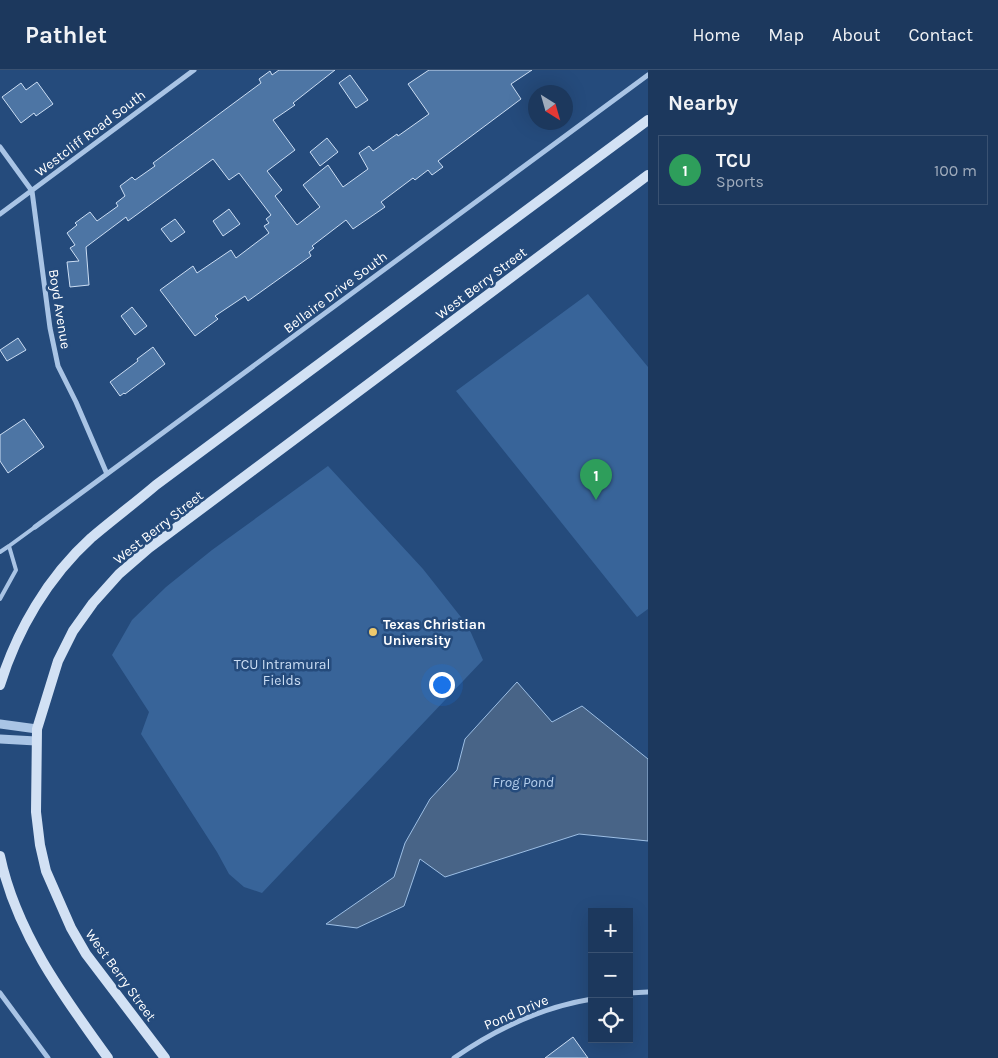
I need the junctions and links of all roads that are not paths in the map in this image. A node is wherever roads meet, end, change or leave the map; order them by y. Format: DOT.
graph roads {
  1 [pos="194,70"];
  2 [pos="648,75"];
  3 [pos="648,120"];
  4 [pos="0,147"];
  5 [pos="648,174"];
  6 [pos="32,191"];
  7 [pos="0,214"];
  8 [pos="107,474"];
  9 [pos="35,527"];
  10 [pos="9,546"];
  11 [pos="0,552"];
  12 [pos="0,599"];
  13 [pos="0,685"];
  14 [pos="0,724"];
  15 [pos="36,729"];
  16 [pos="0,739"];
  17 [pos="36,741"];
  18 [pos="0,856"];
  19 [pos="648,992"];
  20 [pos="0,993"];
  21 [pos="633,993"];
  22 [pos="588,1000"];
  23 [pos="48,1058"];
  24 [pos="108,1058"];
  25 [pos="165,1058"];
  26 [pos="454,1058"];
  1 -- 6 [label="street, Westcliff Road South"];
  2 -- 8 [label="street, Bellaire Drive South"];
  3 -- 13 [label="main road"];
  4 -- 6 [label="street, Boyd Avenue"];
  5 -- 15 [label="main road, West Berry Street"];
  6 -- 7 [label="street, Westcliff Road South"];
  6 -- 8 [label="street, Boyd Avenue"];
  8 -- 9 [label="street, Bellaire Drive South"];
  9 -- 10 [label="lane"];
  10 -- 11 [label="lane"];
  10 -- 12 [label="lane"];
  14 -- 15 [label="street"];
  15 -- 17 [label="main road, West Berry Street"];
  16 -- 17 [label="street"];
  17 -- 25 [label="main road, West Berry Street"];
  18 -- 24 [label="main road"];
  19 -- 21 [label="street"];
  20 -- 23 [label="street"];
  22 -- 26 [label="street, Pond Drive"];
}
